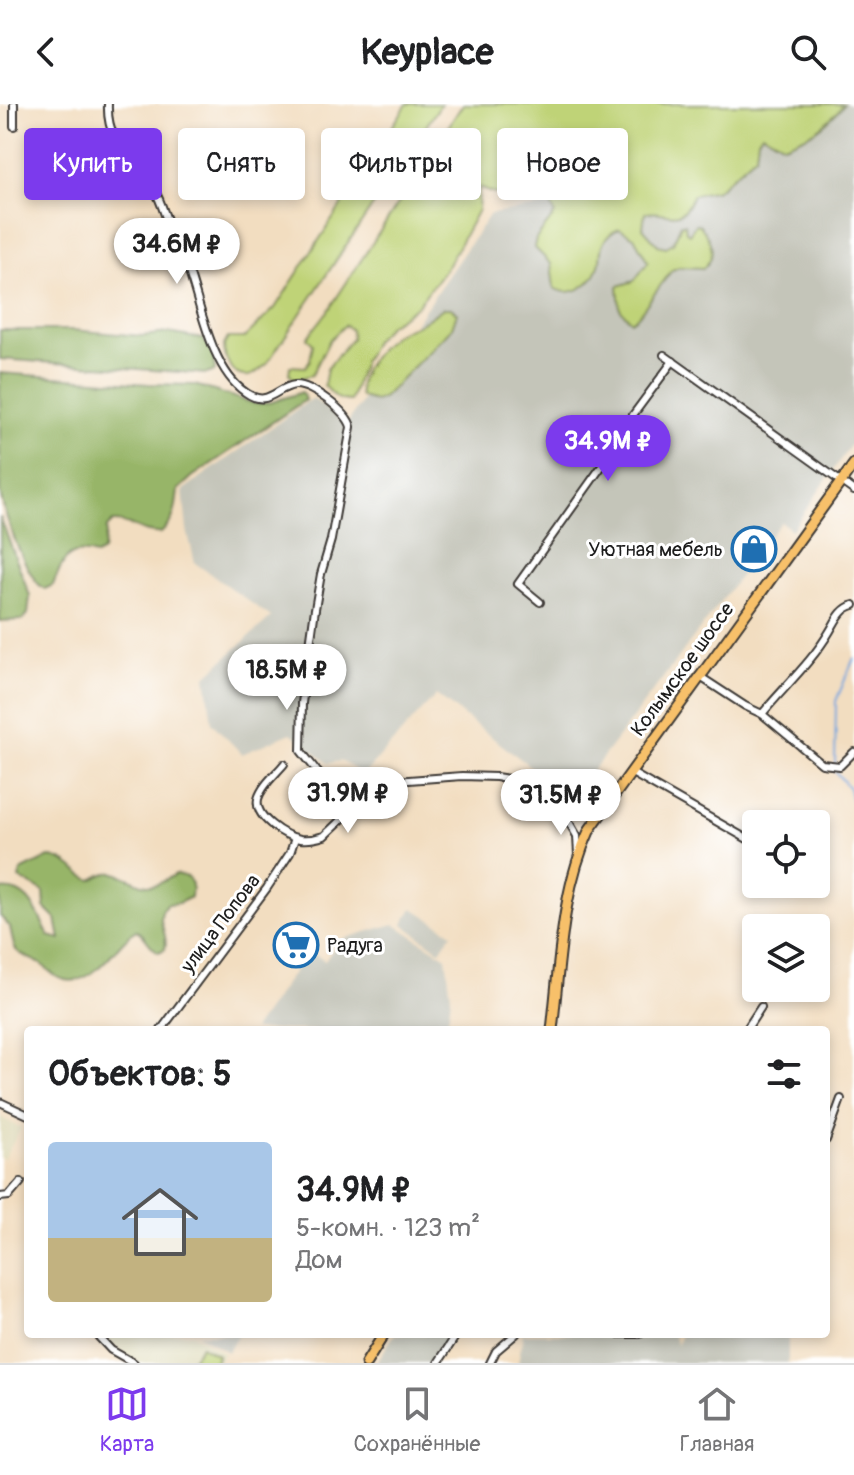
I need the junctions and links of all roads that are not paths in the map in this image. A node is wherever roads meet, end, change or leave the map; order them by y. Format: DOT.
graph roads {
  1 [pos="14,104"];
  2 [pos="108,104"];
  3 [pos="14,126"];
  4 [pos="664,355"];
  5 [pos="673,361"];
  6 [pos="854,464"];
  7 [pos="841,481"];
  8 [pos="854,491"];
  9 [pos="540,602"];
  10 [pos="854,605"];
  11 [pos="699,676"];
  12 [pos="762,714"];
  13 [pos="854,752"];
  14 [pos="284,764"];
  15 [pos="630,772"];
  16 [pos="384,780"];
  17 [pos="603,808"];
  18 [pos="562,810"];
  19 [pos="576,813"];
  20 [pos="569,820"];
  21 [pos="590,830"];
  22 [pos="742,836"];
  23 [pos="295,838"];
  24 [pos="578,858"];
  25 [pos="761,1007"];
  26 [pos="164,1026"];
  27 [pos="552,1026"];
  28 [pos="749,1026"];
  29 [pos="841,1099"];
  30 [pos="0,1102"];
  31 [pos="24,1113"];
  32 [pos="830,1129"];
  33 [pos="21,1182"];
  34 [pos="0,1197"];
  35 [pos="100,1338"];
  36 [pos="382,1338"];
  37 [pos="454,1338"];
  38 [pos="511,1338"];
  39 [pos="134,1363"];
  40 [pos="366,1363"];
  41 [pos="438,1363"];
  42 [pos="490,1363"];
  1 -- 3 [label="street"];
  2 -- 16 [label="street"];
  4 -- 5 [label="street"];
  5 -- 7 [label="street"];
  5 -- 9 [label="street"];
  6 -- 7 [label="highway, Колымское шоссе"];
  7 -- 8 [label="street"];
  7 -- 11 [label="highway, Колымское шоссе"];
  10 -- 12 [label="street"];
  11 -- 12 [label="street"];
  11 -- 15 [label="highway, Колымское шоссе"];
  12 -- 13 [label="street"];
  14 -- 23 [label="street"];
  15 -- 17 [label="highway, Колымское шоссе"];
  15 -- 22 [label="street"];
  16 -- 18 [label="street"];
  16 -- 23 [label="street"];
  17 -- 19 [label="street"];
  17 -- 21 [label="highway, Колымское шоссе"];
  18 -- 19 [label="street"];
  18 -- 20 [label="street"];
  19 -- 21 [label="street"];
  20 -- 21 [label="street"];
  20 -- 24 [label="street"];
  21 -- 24 [label="highway, Колымское шоссе"];
  23 -- 26 [label="street, улица Попова"];
  24 -- 27 [label="highway, Колымское шоссе"];
  25 -- 28 [label="street"];
  29 -- 32 [label="street"];
  30 -- 31 [label="street"];
  33 -- 34 [label="street"];
  35 -- 39 [label="street"];
  36 -- 40 [label="highway"];
  37 -- 41 [label="street"];
  38 -- 42 [label="street"];
}
